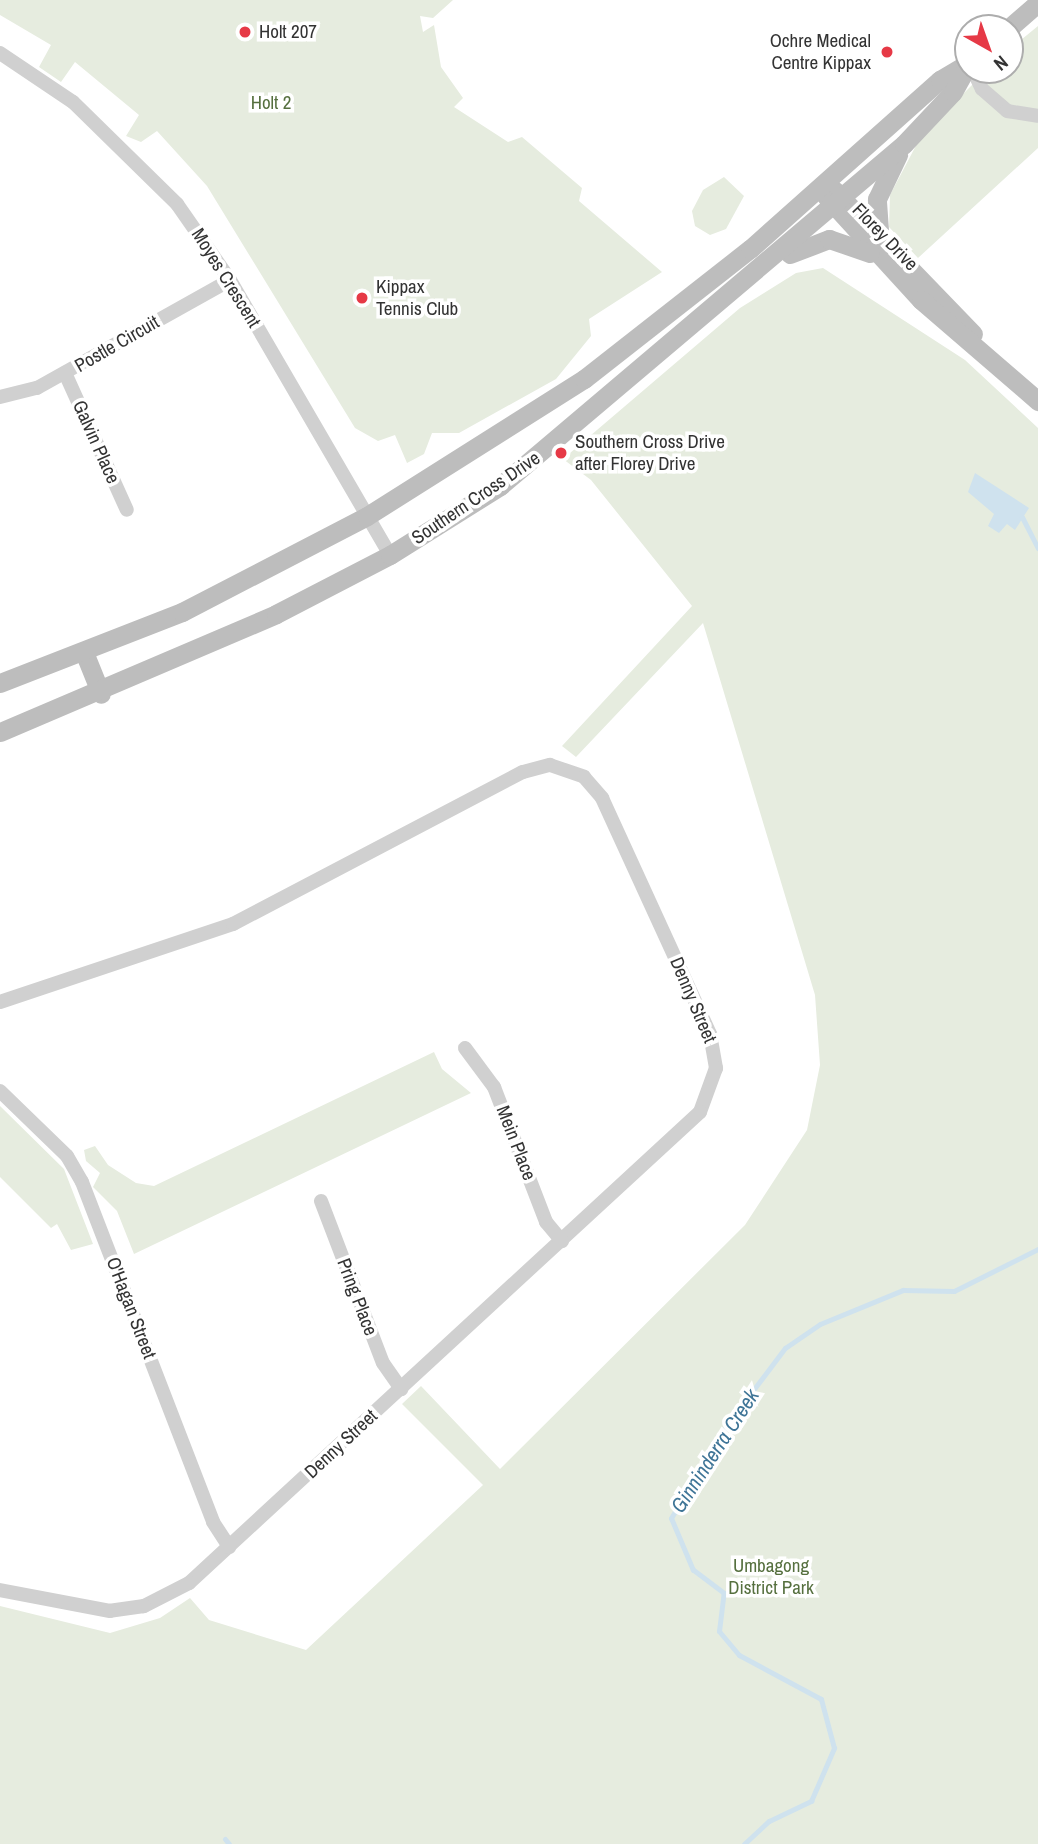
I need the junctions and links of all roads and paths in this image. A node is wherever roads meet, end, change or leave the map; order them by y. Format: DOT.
graph roads {
  1 [pos="1038,3"];
  2 [pos="1024,15"];
  3 [pos="0,53"];
  4 [pos="954,72"];
  5 [pos="957,84"];
  6 [pos="980,84"];
  7 [pos="1038,116"];
  8 [pos="904,144"];
  9 [pos="822,185"];
  10 [pos="838,202"];
  11 [pos="879,230"];
  12 [pos="877,256"];
  13 [pos="230,280"];
  14 [pos="722,300"];
  15 [pos="984,348"];
  16 [pos="65,373"];
  17 [pos="0,397"];
  18 [pos="1038,401"];
  19 [pos="127,510"];
  20 [pos="368,516"];
  21 [pos="390,555"];
  22 [pos="84,652"];
  23 [pos="0,683"];
  24 [pos="101,694"];
  25 [pos="0,732"];
  26 [pos="0,1002"];
  27 [pos="465,1048"];
  28 [pos="0,1091"];
  29 [pos="321,1201"];
  30 [pos="562,1241"];
  31 [pos="401,1389"];
  32 [pos="229,1548"];
  33 [pos="0,1590"];
  1 -- 2 [label="main road"];
  3 -- 13 [label="street, Moyes Crescent"];
  4 -- 9 [label="main road, Southern Cross Drive"];
  5 -- 8 [label="main road, Southern Cross Drive"];
  6 -- 7 [label="street"];
  8 -- 10 [label="main road, Southern Cross Drive"];
  8 -- 11 [label="main road"];
  9 -- 10 [label="main road, Florey Drive"];
  9 -- 20 [label="main road, Southern Cross Drive"];
  10 -- 11 [label="main road, Florey Drive"];
  10 -- 12 [label="main road, Florey Drive"];
  10 -- 14 [label="main road, Southern Cross Drive"];
  11 -- 15 [label="main road, Florey Drive"];
  12 -- 14 [label="main road"];
  12 -- 15 [label="main road, Florey Drive"];
  13 -- 16 [label="street, Postle Circuit"];
  13 -- 20 [label="street, Moyes Crescent"];
  14 -- 21 [label="main road, Southern Cross Drive"];
  15 -- 18 [label="main road, Florey Drive"];
  16 -- 17 [label="street, Postle Circuit"];
  16 -- 19 [label="street, Galvin Place"];
  20 -- 21 [label="street, Moyes Crescent"];
  20 -- 22 [label="main road, Southern Cross Drive"];
  21 -- 24 [label="main road, Southern Cross Drive"];
  22 -- 23 [label="main road, Southern Cross Drive"];
  22 -- 24 [label="main road"];
  24 -- 25 [label="main road, Southern Cross Drive"];
  26 -- 30 [label="street, Denny Street"];
  27 -- 30 [label="street, Mein Place"];
  28 -- 32 [label="street, O'Hagan Street"];
  29 -- 31 [label="street, Pring Place"];
  30 -- 31 [label="street, Denny Street"];
  31 -- 32 [label="street, Denny Street"];
  32 -- 33 [label="street, Denny Street"];
}
